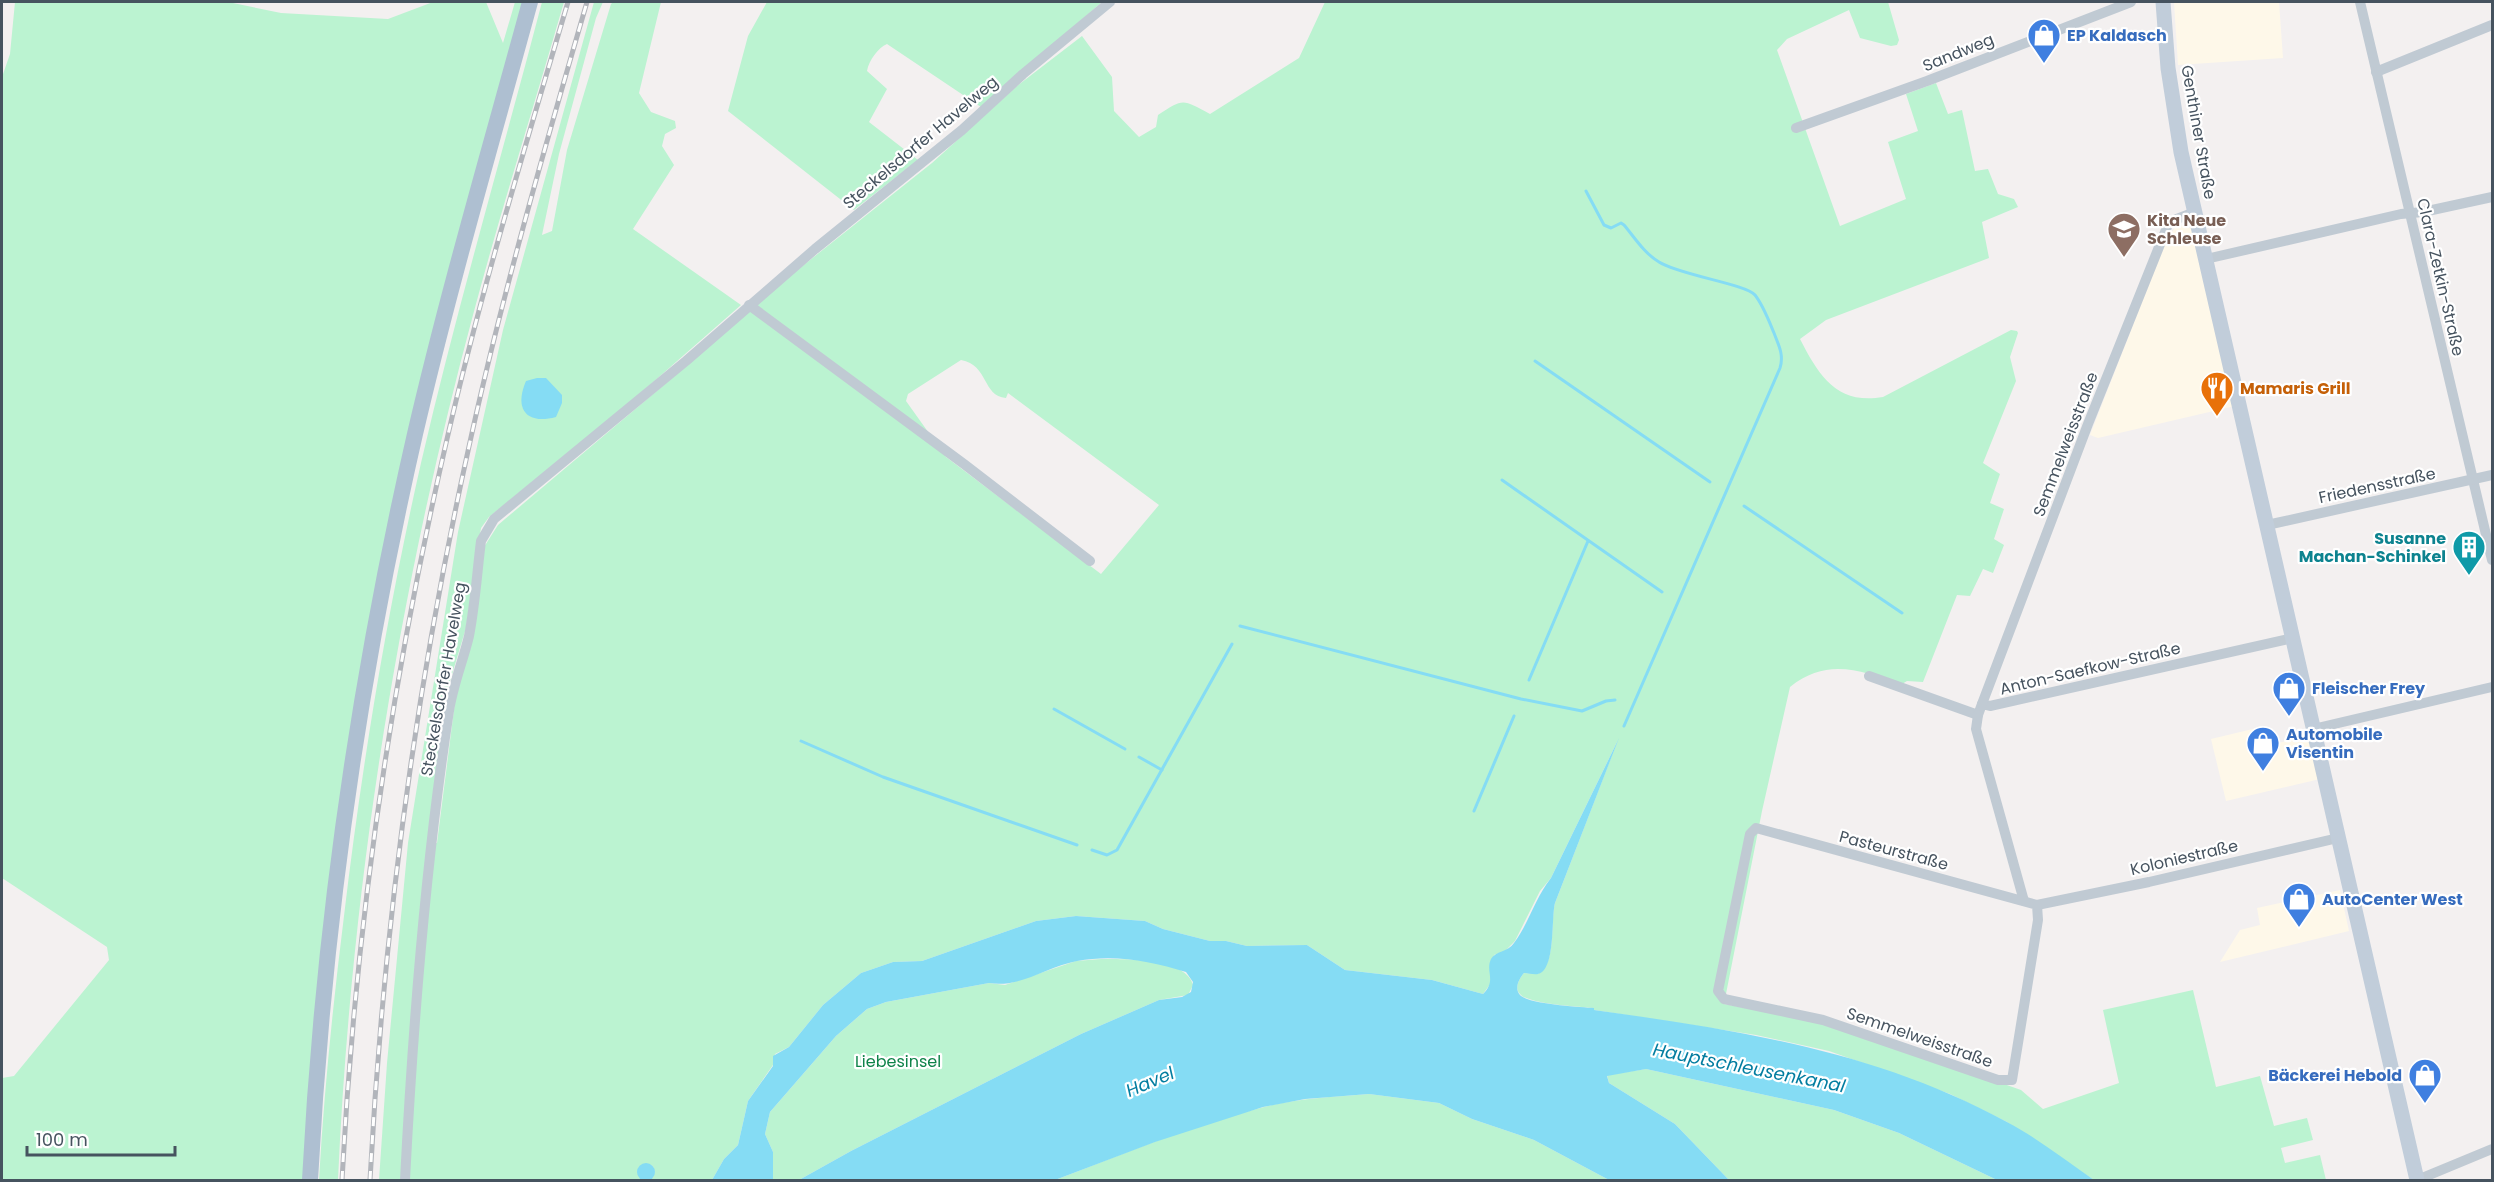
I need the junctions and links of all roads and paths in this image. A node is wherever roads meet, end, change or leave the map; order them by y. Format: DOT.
graph roads {
  1 [pos="530,2"];
  2 [pos="1110,2"];
  3 [pos="2131,2"];
  4 [pos="2163,2"];
  5 [pos="2360,2"];
  6 [pos="2493,25"];
  7 [pos="2376,72"];
  8 [pos="1796,128"];
  9 [pos="2493,197"];
  10 [pos="2195,212"];
  11 [pos="2410,212"];
  12 [pos="2206,259"];
  13 [pos="749,305"];
  14 [pos="2493,475"];
  15 [pos="2474,480"];
  16 [pos="2267,525"];
  17 [pos="2493,560"];
  18 [pos="1090,561"];
  19 [pos="2293,638"];
  20 [pos="1869,676"];
  21 [pos="2493,687"];
  22 [pos="1982,704"];
  23 [pos="1978,715"];
  24 [pos="2313,729"];
  25 [pos="1756,828"];
  26 [pos="2338,838"];
  27 [pos="2024,901"];
  28 [pos="2037,905"];
  29 [pos="2493,1149"];
  30 [pos="310,1180"];
  31 [pos="405,1180"];
  32 [pos="2417,1180"];
  1 -- 30 [label="main road"];
  2 -- 13 [label="street, Steckelsdorfer Havelweg"];
  3 -- 8 [label="street, Sandweg"];
  4 -- 10 [label="main road, Genthiner Straße"];
  5 -- 7 [label="street, Clara-Zetkin-Straße"];
  6 -- 7 [label="street"];
  7 -- 11 [label="street, Clara-Zetkin-Straße"];
  9 -- 11 [label="street"];
  10 -- 12 [label="main road, Genthiner Straße"];
  10 -- 22 [label="street, Semmelweisstraße"];
  11 -- 12 [label="street"];
  11 -- 15 [label="street, Clara-Zetkin-Straße"];
  12 -- 16 [label="main road, Genthiner Straße"];
  13 -- 18 [label="street"];
  13 -- 31 [label="street, Steckelsdorfer Havelweg"];
  14 -- 15 [label="street, Friedensstraße"];
  15 -- 16 [label="street, Friedensstraße"];
  15 -- 17 [label="street, Clara-Zetkin-Straße"];
  16 -- 19 [label="main road, Genthiner Straße"];
  19 -- 22 [label="street, Anton-Saefkow-Straße"];
  19 -- 24 [label="main road, Genthiner Straße"];
  20 -- 23 [label="street"];
  21 -- 24 [label="street"];
  22 -- 23 [label="street, Anton-Saefkow-Straße"];
  23 -- 27 [label="street"];
  24 -- 26 [label="main road, Genthiner Straße"];
  25 -- 27 [label="street, Pasteurstraße"];
  25 -- 28 [label="street, Semmelweisstraße"];
  26 -- 28 [label="street, Koloniestraße"];
  26 -- 32 [label="main road, Genthiner Straße"];
  27 -- 28 [label="street"];
  29 -- 32 [label="street"];
}
